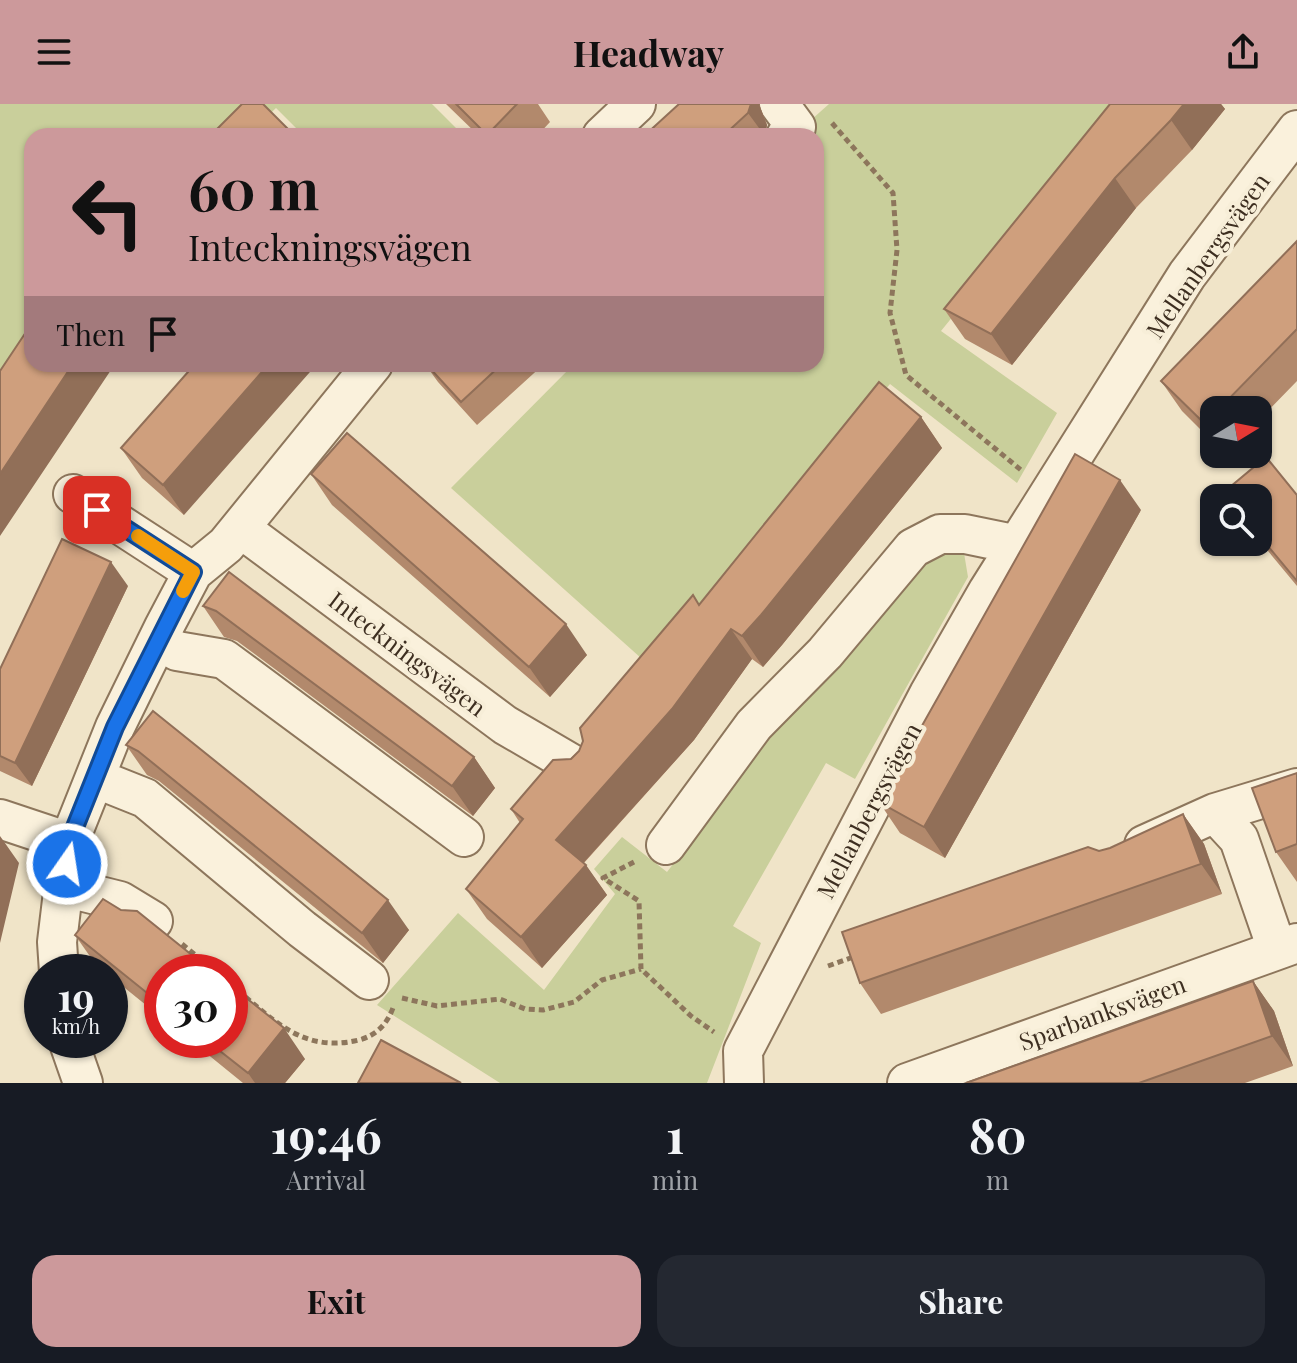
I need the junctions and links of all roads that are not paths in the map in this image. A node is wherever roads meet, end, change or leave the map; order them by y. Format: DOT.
graph roads {
  1 [pos="779,104"];
  2 [pos="795,128"];
  3 [pos="1297,130"];
  4 [pos="367,372"];
  5 [pos="73,494"];
  6 [pos="240,528"];
  7 [pos="1018,545"];
  8 [pos="193,572"];
  9 [pos="158,640"];
  10 [pos="582,770"];
  11 [pos="95,778"];
  12 [pos="1297,788"];
  13 [pos="1215,813"];
  14 [pos="0,819"];
  15 [pos="464,837"];
  16 [pos="69,842"];
  17 [pos="666,845"];
  18 [pos="1121,859"];
  19 [pos="64,887"];
  20 [pos="153,921"];
  21 [pos="1287,946"];
  22 [pos="58,954"];
  23 [pos="369,980"];
  24 [pos="74,1058"];
  25 [pos="744,1067"];
  26 [pos="83,1083"];
  27 [pos="907,1083"];
  1 -- 2 [label="street"];
  3 -- 7 [label="street, Mellanbergsvägen"];
  4 -- 6 [label="street"];
  5 -- 8 [label="street"];
  6 -- 8 [label="street"];
  6 -- 10 [label="street, Inteckningsvägen"];
  7 -- 17 [label="street"];
  7 -- 25 [label="street, Mellanbergsvägen"];
  8 -- 9 [label="street"];
  9 -- 11 [label="street"];
  9 -- 15 [label="street"];
  11 -- 16 [label="street"];
  11 -- 23 [label="street"];
  12 -- 13 [label="street"];
  13 -- 18 [label="street"];
  13 -- 21 [label="street"];
  14 -- 16 [label="street"];
  16 -- 19 [label="street"];
  19 -- 20 [label="street"];
  19 -- 22 [label="street"];
  21 -- 27 [label="street, Sparbanksvägen"];
  24 -- 26 [label="street"];
}
